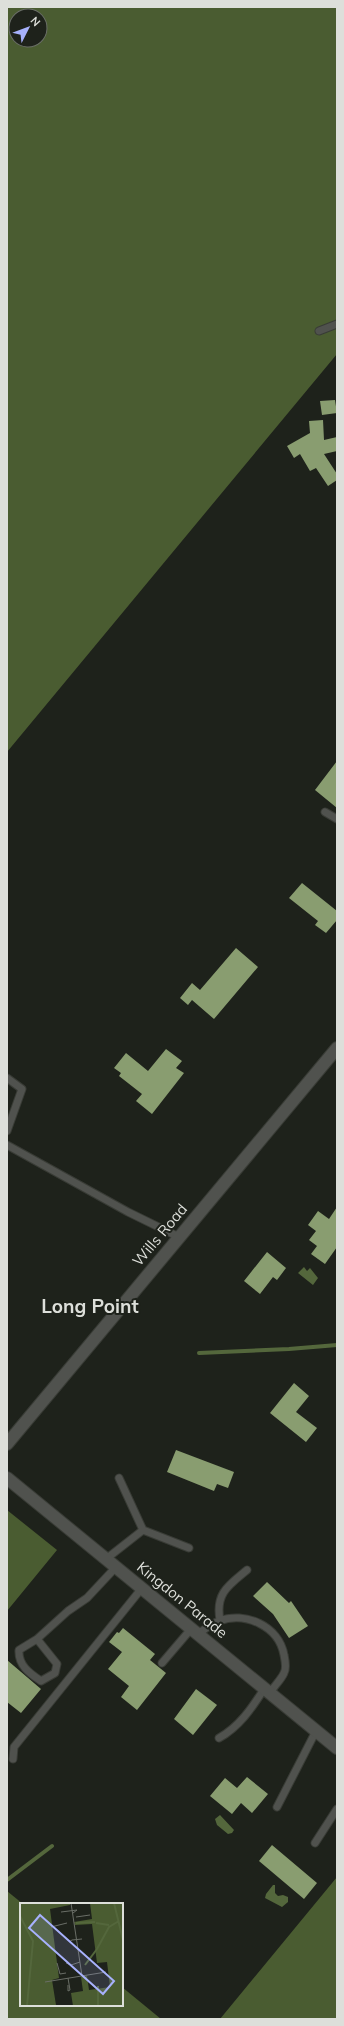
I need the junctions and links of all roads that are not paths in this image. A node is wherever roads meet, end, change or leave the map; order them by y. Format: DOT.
graph roads {
  1 [pos="337,324"];
  2 [pos="319,331"];
  3 [pos="325,812"];
  4 [pos="337,819"];
  5 [pos="337,1048"];
  6 [pos="7,1078"];
  7 [pos="7,1131"];
  8 [pos="7,1145"];
  9 [pos="179,1237"];
  10 [pos="7,1444"];
  11 [pos="7,1478"];
  12 [pos="119,1478"];
  13 [pos="143,1530"];
  14 [pos="189,1548"];
  15 [pos="106,1559"];
  16 [pos="116,1567"];
  17 [pos="247,1570"];
  18 [pos="142,1588"];
  19 [pos="220,1620"];
  20 [pos="195,1631"];
  21 [pos="38,1639"];
  22 [pos="162,1663"];
  23 [pos="267,1691"];
  24 [pos="316,1731"];
  25 [pos="219,1738"];
  26 [pos="337,1748"];
  27 [pos="13,1759"];
  28 [pos="277,1808"];
  29 [pos="337,1809"];
  30 [pos="315,1843"];
  1 -- 2 [label="lane"];
  3 -- 4 [label="lane"];
  5 -- 9 [label="street, Wills Road"];
  6 -- 7 [label="lane"];
  8 -- 9 [label="lane"];
  9 -- 10 [label="street, Wills Road"];
  11 -- 15 [label="street, Kingdon Parade"];
  12 -- 13 [label="lane"];
  13 -- 14 [label="lane"];
  13 -- 15 [label="lane"];
  15 -- 16 [label="street, Kingdon Parade"];
  16 -- 18 [label="street, Kingdon Parade"];
  16 -- 21 [label="lane"];
  17 -- 19 [label="lane"];
  18 -- 20 [label="street, Kingdon Parade"];
  18 -- 27 [label="lane"];
  19 -- 20 [label="lane"];
  19 -- 23 [label="lane"];
  20 -- 22 [label="lane"];
  20 -- 23 [label="street, Kingdon Parade"];
  21 -- 21 [label="lane"];
  23 -- 24 [label="street, Kingdon Parade"];
  23 -- 25 [label="lane"];
  24 -- 26 [label="street, Kingdon Parade"];
  24 -- 28 [label="lane"];
  29 -- 30 [label="lane"];
}
